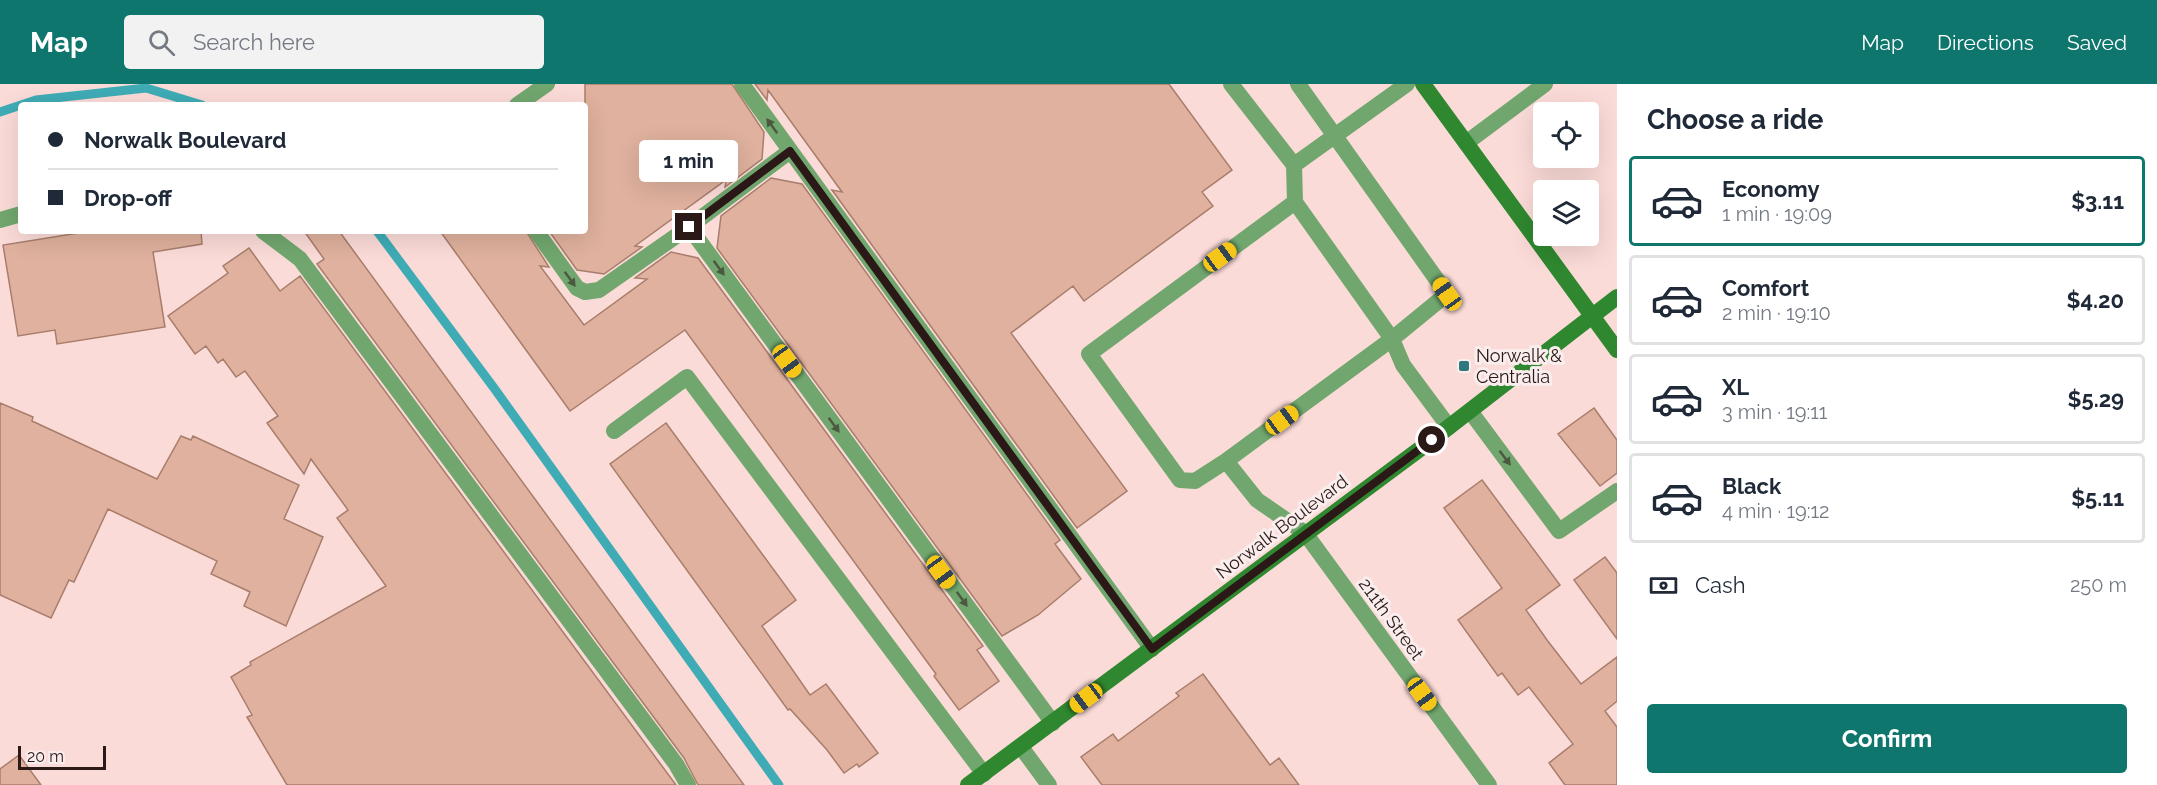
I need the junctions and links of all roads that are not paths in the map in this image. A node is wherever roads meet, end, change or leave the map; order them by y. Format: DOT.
graph roads {
  1 [pos="547,84"];
  2 [pos="742,84"];
  3 [pos="1231,84"];
  4 [pos="1298,84"];
  5 [pos="1407,84"];
  6 [pos="1423,84"];
  7 [pos="1545,84"];
  8 [pos="521,102"];
  9 [pos="1335,136"];
  10 [pos="1466,143"];
  11 [pos="790,151"];
  12 [pos="1294,165"];
  13 [pos="1294,202"];
  14 [pos="18,215"];
  15 [pos="0,220"];
  16 [pos="689,227"];
  17 [pos="267,234"];
  18 [pos="538,234"];
  19 [pos="1617,297"];
  20 [pos="1592,315"];
  21 [pos="1392,339"];
  22 [pos="1617,350"];
  23 [pos="1470,411"];
  24 [pos="1449,428"];
  25 [pos="614,431"];
  26 [pos="1226,461"];
  27 [pos="1617,491"];
  28 [pos="1305,533"];
  29 [pos="1152,649"];
  30 [pos="1053,723"];
  31 [pos="1021,747"];
  32 [pos="984,774"];
  33 [pos="688,785"];
  34 [pos="968,785"];
  35 [pos="1049,785"];
  36 [pos="1489,785"];
  1 -- 8 [label="street"];
  11 -- 2 [label="street, one-way"];
  3 -- 12 [label="street"];
  4 -- 9 [label="street"];
  5 -- 9 [label="street"];
  6 -- 10 [label="main road"];
  7 -- 10 [label="street"];
  9 -- 12 [label="street"];
  9 -- 21 [label="street"];
  10 -- 20 [label="main road"];
  11 -- 16 [label="street"];
  11 -- 29 [label="street"];
  12 -- 13 [label="street"];
  13 -- 21 [label="street"];
  13 -- 26 [label="street"];
  14 -- 15 [label="street"];
  18 -- 16 [label="street, one-way"];
  16 -- 30 [label="street, one-way"];
  17 -- 33 [label="street"];
  19 -- 20 [label="main road, Norwalk Boulevard"];
  20 -- 22 [label="main road"];
  20 -- 23 [label="main road, Norwalk Boulevard"];
  21 -- 24 [label="street"];
  21 -- 26 [label="street"];
  23 -- 24 [label="main road, Norwalk Boulevard"];
  23 -- 27 [label="street, one-way"];
  24 -- 28 [label="main road, Norwalk Boulevard"];
  25 -- 32 [label="street"];
  26 -- 28 [label="street, 211th Street"];
  28 -- 29 [label="main road, Norwalk Boulevard"];
  28 -- 36 [label="street, 211th Street"];
  29 -- 30 [label="main road, Norwalk Boulevard"];
  30 -- 31 [label="main road, Norwalk Boulevard"];
  31 -- 32 [label="main road, Norwalk Boulevard"];
  31 -- 35 [label="street"];
  32 -- 34 [label="main road, Norwalk Boulevard"];
}
